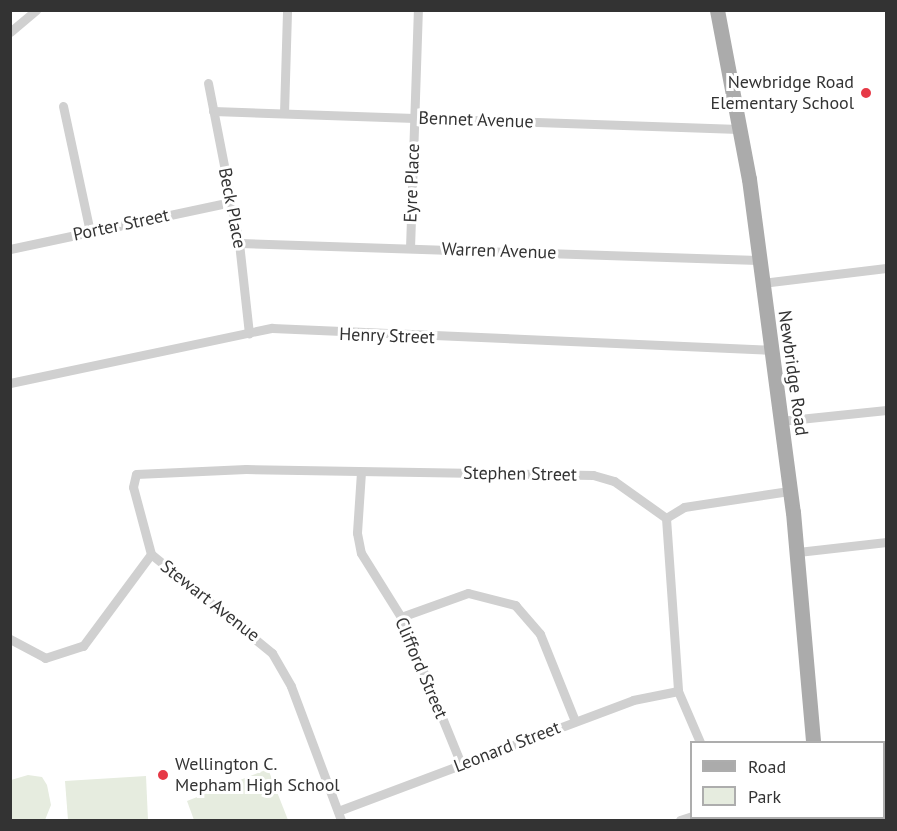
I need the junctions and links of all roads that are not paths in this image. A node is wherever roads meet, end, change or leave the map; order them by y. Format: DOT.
graph roads {
  1 [pos="36,10"];
  2 [pos="287,10"];
  3 [pos="418,10"];
  4 [pos="717,10"];
  5 [pos="10,33"];
  6 [pos="208,83"];
  7 [pos="63,106"];
  8 [pos="213,111"];
  9 [pos="284,113"];
  10 [pos="414,117"];
  11 [pos="739,129"];
  12 [pos="231,202"];
  13 [pos="90,232"];
  14 [pos="239,243"];
  15 [pos="410,248"];
  16 [pos="10,249"];
  17 [pos="758,260"];
  18 [pos="886,268"];
  19 [pos="762,283"];
  20 [pos="249,333"];
  21 [pos="769,350"];
  22 [pos="10,382"];
  23 [pos="886,410"];
  24 [pos="780,421"];
  25 [pos="361,472"];
  26 [pos="133,477"];
  27 [pos="789,492"];
  28 [pos="666,518"];
  29 [pos="886,542"];
  30 [pos="798,552"];
  31 [pos="151,554"];
  32 [pos="401,617"];
  33 [pos="10,639"];
  34 [pos="678,691"];
  35 [pos="575,721"];
  36 [pos="700,741"];
  37 [pos="813,741"];
  38 [pos="461,764"];
  39 [pos="340,816"];
  1 -- 5 [label="street"];
  2 -- 9 [label="street"];
  3 -- 10 [label="street, Eyre Place"];
  4 -- 11 [label="main road, Newbridge Road"];
  6 -- 8 [label="street, Beck Place"];
  7 -- 13 [label="street"];
  8 -- 9 [label="street, Bennet Avenue"];
  8 -- 12 [label="street, Beck Place"];
  9 -- 10 [label="street, Bennet Avenue"];
  10 -- 11 [label="street, Bennet Avenue"];
  10 -- 15 [label="street, Eyre Place"];
  11 -- 17 [label="main road, Newbridge Road"];
  12 -- 13 [label="street, Porter Street"];
  12 -- 14 [label="street, Beck Place"];
  13 -- 16 [label="street, Porter Street"];
  14 -- 15 [label="street, Warren Avenue"];
  14 -- 20 [label="street, Beck Place"];
  15 -- 17 [label="street, Warren Avenue"];
  17 -- 19 [label="main road, Newbridge Road"];
  18 -- 19 [label="street"];
  19 -- 21 [label="main road, Newbridge Road"];
  20 -- 21 [label="street, Henry Street"];
  20 -- 22 [label="street, Henry Street"];
  21 -- 24 [label="main road, Newbridge Road"];
  23 -- 24 [label="street"];
  24 -- 27 [label="main road, Newbridge Road"];
  25 -- 26 [label="street, Stephen Street"];
  25 -- 28 [label="street, Stephen Street"];
  25 -- 32 [label="street, Clifford Street"];
  26 -- 31 [label="street, Stewart Avenue"];
  27 -- 28 [label="street"];
  27 -- 30 [label="main road, Newbridge Road"];
  28 -- 34 [label="street"];
  29 -- 30 [label="street"];
  30 -- 37 [label="main road, Newbridge Road"];
  31 -- 33 [label="street"];
  31 -- 39 [label="street, Stewart Avenue"];
  32 -- 35 [label="street"];
  32 -- 38 [label="street, Clifford Street"];
  34 -- 35 [label="street, Leonard Street"];
  34 -- 36 [label="street"];
  35 -- 38 [label="street, Leonard Street"];
  38 -- 39 [label="street, Leonard Street"];
}
